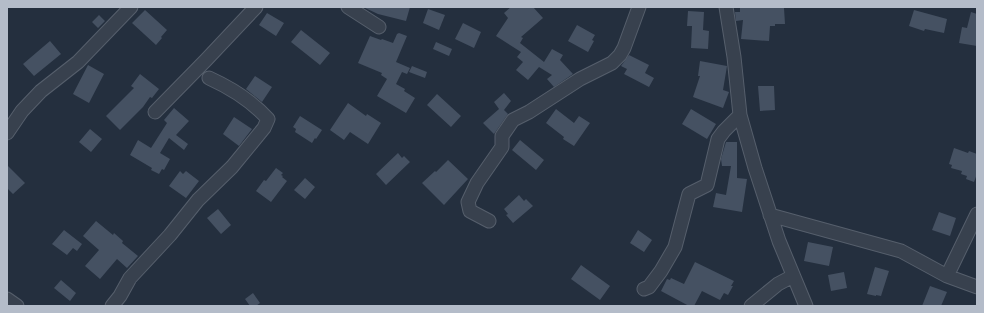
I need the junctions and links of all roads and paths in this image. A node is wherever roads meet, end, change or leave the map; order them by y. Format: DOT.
graph roads {
  1 [pos="131,7"];
  2 [pos="256,7"];
  3 [pos="348,7"];
  4 [pos="639,7"];
  5 [pos="726,7"];
  6 [pos="379,27"];
  7 [pos="209,78"];
  8 [pos="155,112"];
  9 [pos="740,114"];
  10 [pos="7,133"];
  11 [pos="977,214"];
  12 [pos="770,215"];
  13 [pos="489,222"];
  14 [pos="793,276"];
  15 [pos="947,276"];
  16 [pos="977,287"];
  17 [pos="644,289"];
  18 [pos="7,299"];
  19 [pos="18,306"];
  20 [pos="112,306"];
  21 [pos="751,306"];
  22 [pos="806,306"];
  1 -- 10 [label="street"];
  2 -- 8 [label="street"];
  3 -- 6 [label="street"];
  4 -- 13 [label="street"];
  5 -- 9 [label="street"];
  7 -- 20 [label="street"];
  9 -- 12 [label="street"];
  9 -- 17 [label="street"];
  11 -- 15 [label="street"];
  12 -- 14 [label="street"];
  12 -- 15 [label="street"];
  14 -- 21 [label="street"];
  14 -- 22 [label="street"];
  15 -- 16 [label="street"];
  18 -- 19 [label="street"];
}
